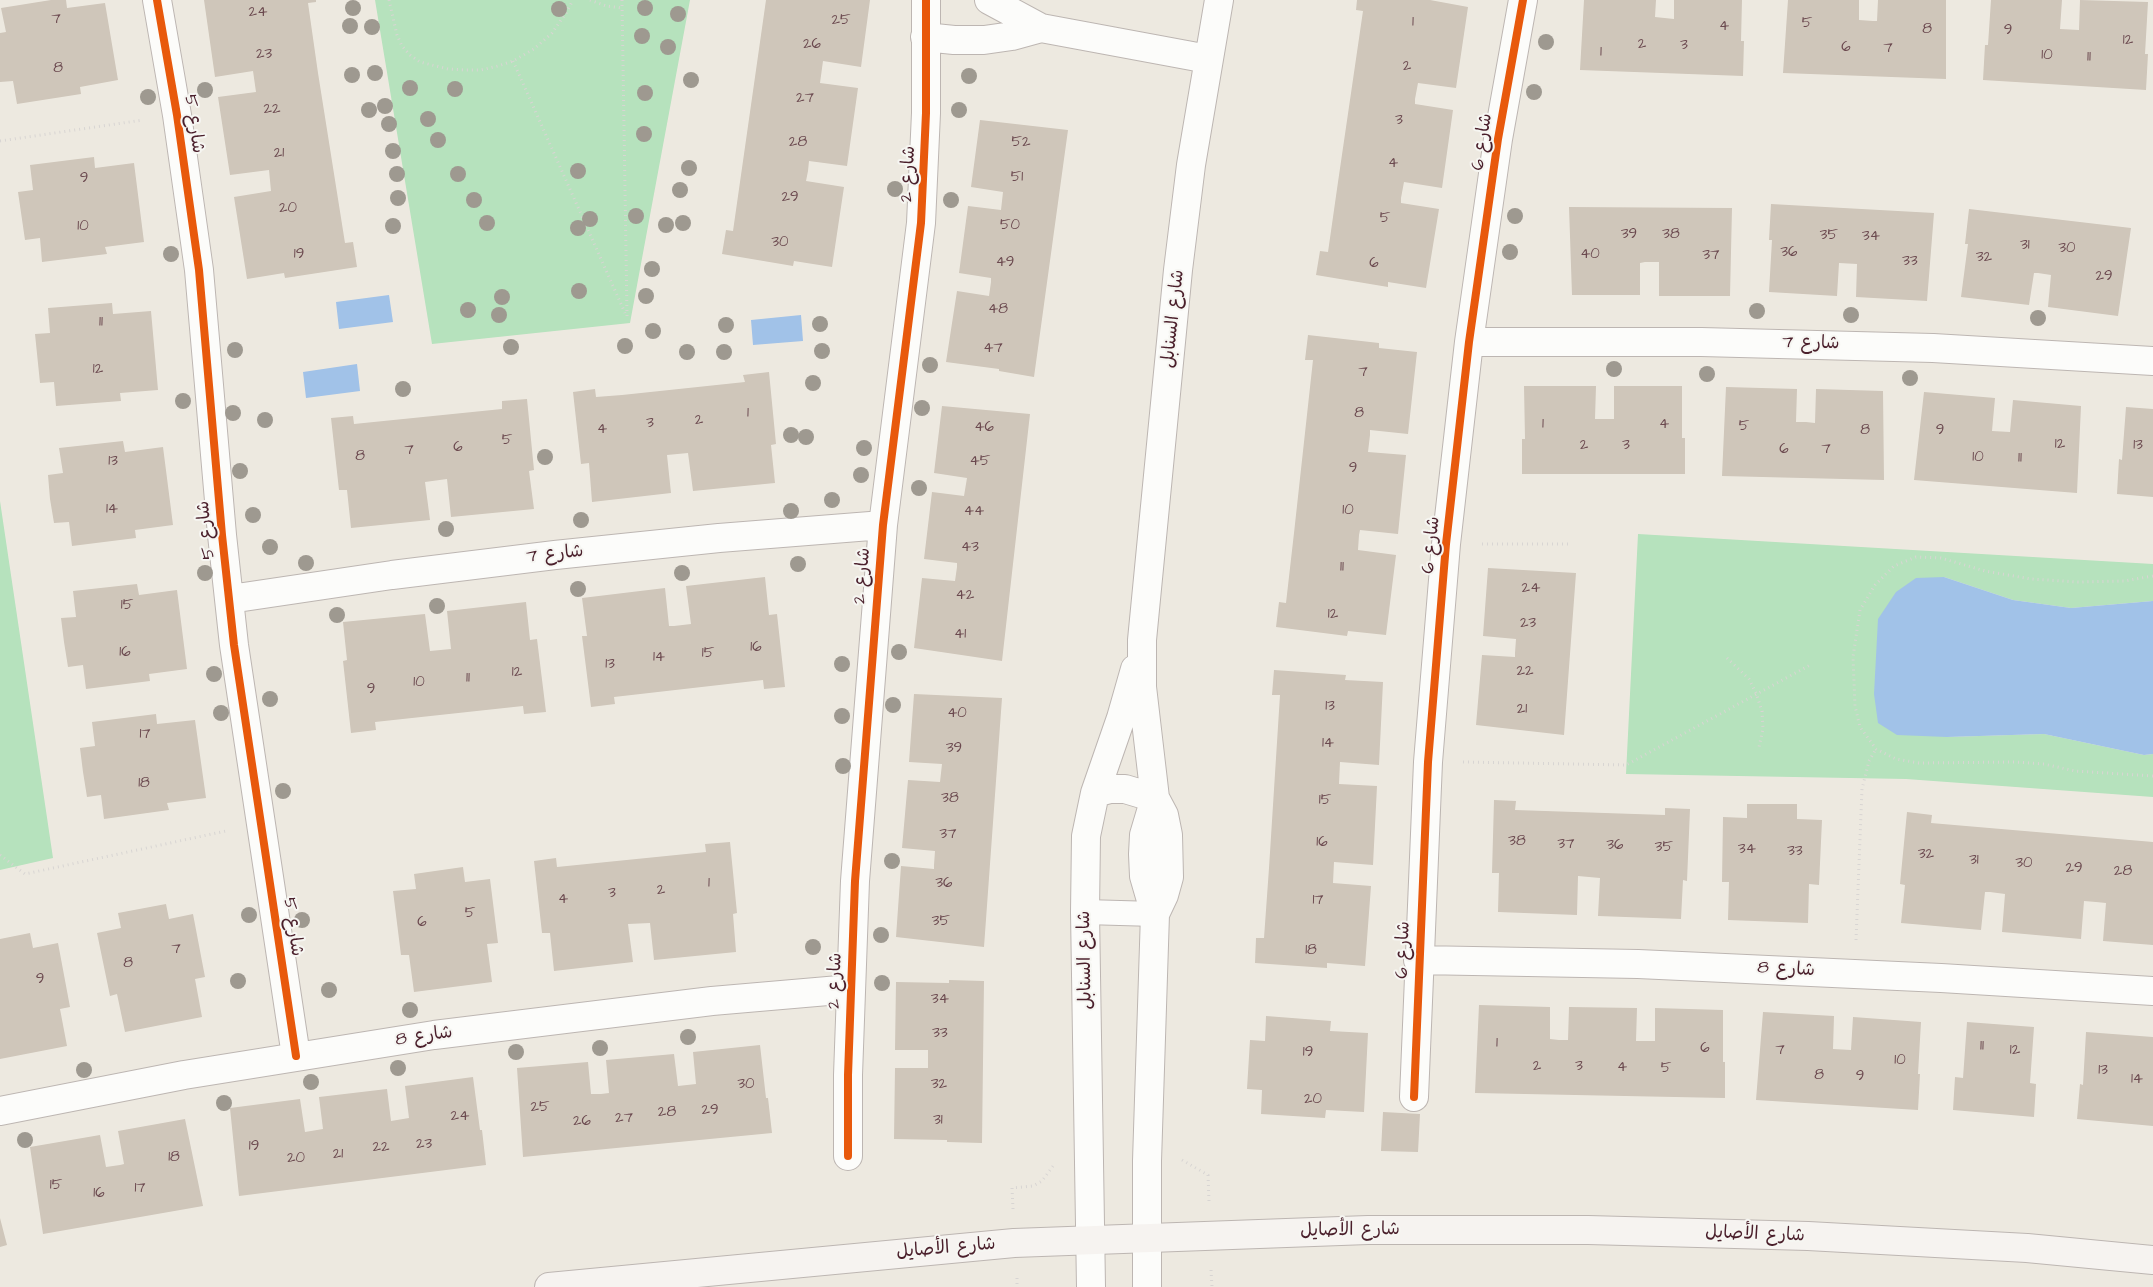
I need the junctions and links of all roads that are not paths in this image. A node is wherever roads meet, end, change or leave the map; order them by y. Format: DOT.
graph roads {
  1 [pos="157,0"];
  2 [pos="926,0"];
  3 [pos="989,0"];
  4 [pos="1219,0"];
  5 [pos="1523,0"];
  6 [pos="1041,28"];
  7 [pos="925,37"];
  8 [pos="1208,59"];
  9 [pos="1469,342"];
  10 [pos="2153,361"];
  11 [pos="883,525"];
  12 [pos="230,599"];
  13 [pos="1142,640"];
  14 [pos="1095,793"];
  15 [pos="1155,798"];
  16 [pos="1085,912"];
  17 [pos="1155,914"];
  18 [pos="1418,960"];
  19 [pos="851,989"];
  20 [pos="2153,991"];
  21 [pos="296,1056"];
  22 [pos="1414,1097"];
  23 [pos="0,1111"];
  24 [pos="848,1156"];
  25 [pos="1147,1238"];
  26 [pos="1091,1240"];
  27 [pos="2153,1260"];
  28 [pos="549,1287"];
  29 [pos="1092,1287"];
  30 [pos="1147,1287"];
  1 -- 12 [label="street, شارع 5"];
  2 -- 7 [label="street, شارع 2"];
  3 -- 6 [label="street"];
  4 -- 8 [label="street, شارع السنابل"];
  5 -- 9 [label="street, شارع 6"];
  6 -- 7 [label="street"];
  6 -- 8 [label="street"];
  7 -- 11 [label="street, شارع 2"];
  8 -- 13 [label="street, شارع السنابل"];
  9 -- 10 [label="street, شارع 7"];
  9 -- 18 [label="street, شارع 6"];
  11 -- 12 [label="street, شارع 7"];
  11 -- 19 [label="street, شارع 2"];
  12 -- 21 [label="street, شارع 5"];
  13 -- 14 [label="street, شارع السنابل"];
  13 -- 15 [label="street, شارع السنابل"];
  14 -- 15 [label="street"];
  14 -- 16 [label="street, شارع السنابل"];
  15 -- 17 [label="street, شارع السنابل"];
  16 -- 17 [label="lane"];
  16 -- 26 [label="street, شارع السنابل"];
  17 -- 25 [label="street, شارع السنابل"];
  18 -- 20 [label="street, شارع 8"];
  18 -- 22 [label="street, شارع 6"];
  19 -- 21 [label="street, شارع 8"];
  19 -- 24 [label="street, شارع 2"];
  21 -- 23 [label="street, شارع 8"];
  25 -- 26 [label="main road, شارع الأصايل"];
  25 -- 27 [label="main road, شارع الأصايل"];
  25 -- 30 [label="street, شارع السنابل"];
  26 -- 28 [label="main road, شارع الأصايل"];
  26 -- 29 [label="street, شارع السنابل"];
}
